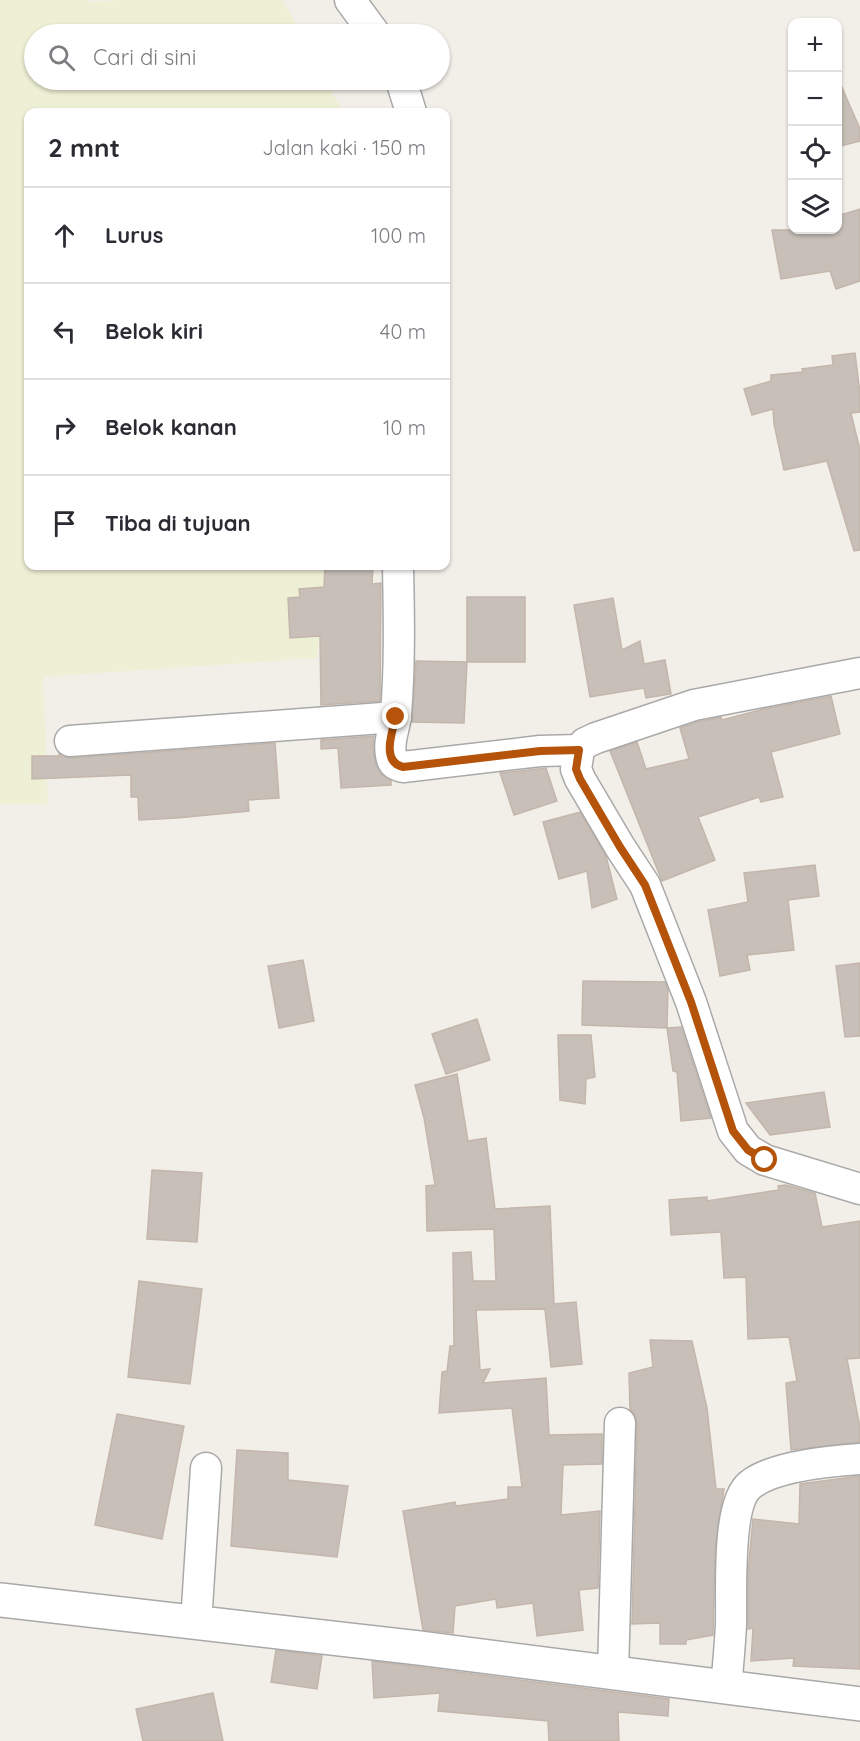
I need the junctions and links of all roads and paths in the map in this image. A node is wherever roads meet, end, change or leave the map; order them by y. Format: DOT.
graph roads {
  1 [pos="350,0"];
  2 [pos="368,24"];
  3 [pos="404,90"];
  4 [pos="410,108"];
  5 [pos="398,570"];
  6 [pos="860,673"];
  7 [pos="396,717"];
  8 [pos="70,741"];
  9 [pos="579,750"];
  10 [pos="860,1189"];
  11 [pos="620,1423"];
  12 [pos="860,1458"];
  13 [pos="206,1468"];
  14 [pos="0,1600"];
  15 [pos="196,1623"];
  16 [pos="613,1673"];
  17 [pos="726,1688"];
  18 [pos="860,1704"];
  1 -- 2 [label="street"];
  3 -- 4 [label="street"];
  5 -- 7 [label="street"];
  6 -- 9 [label="street"];
  7 -- 8 [label="street"];
  7 -- 9 [label="street"];
  9 -- 10 [label="street"];
  11 -- 16 [label="street"];
  12 -- 17 [label="street"];
  13 -- 15 [label="street"];
  14 -- 15 [label="street"];
  15 -- 16 [label="street"];
  16 -- 17 [label="street"];
  17 -- 18 [label="street"];
}
